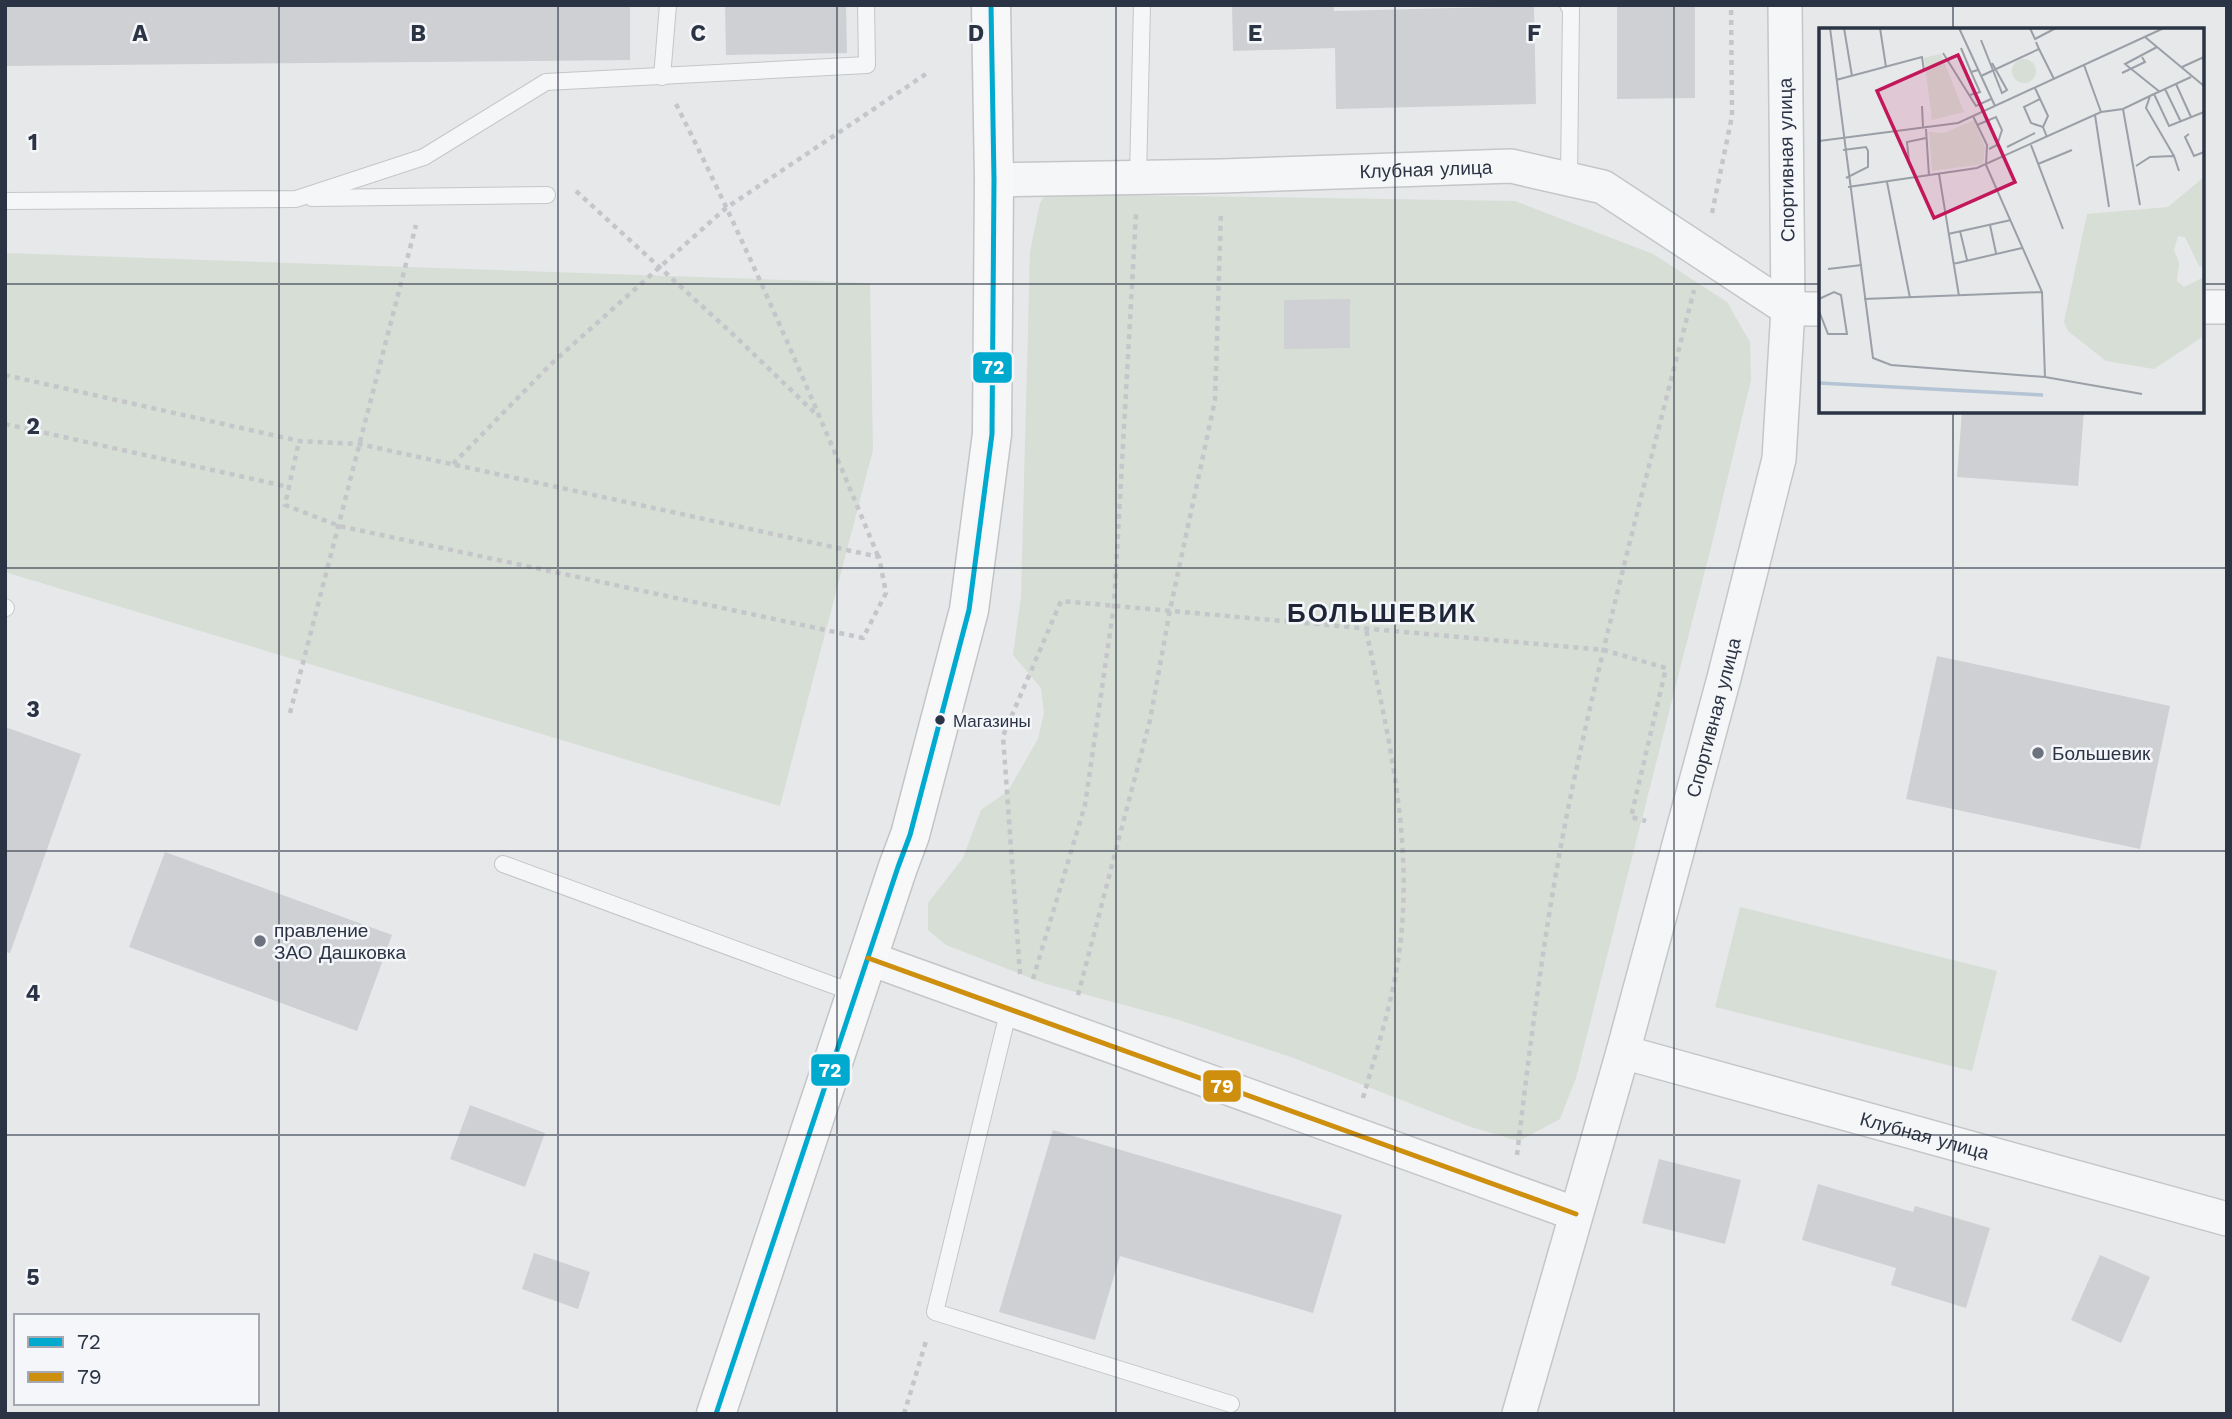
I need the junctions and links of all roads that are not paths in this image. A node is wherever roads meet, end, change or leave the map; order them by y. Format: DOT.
graph roads {
  1 [pos="668,5"];
  2 [pos="866,5"];
  3 [pos="991,5"];
  4 [pos="1142,5"];
  5 [pos="1568,5"];
  6 [pos="1785,5"];
  7 [pos="662,77"];
  8 [pos="1138,176"];
  9 [pos="1569,179"];
  10 [pos="994,180"];
  11 [pos="547,195"];
  12 [pos="296,199"];
  13 [pos="5,201"];
  14 [pos="2204,307"];
  15 [pos="2227,307"];
  16 [pos="1788,309"];
  17 [pos="1819,309"];
  18 [pos="503,864"];
  19 [pos="868,958"];
  20 [pos="857,994"];
  21 [pos="1016,1011"];
  22 [pos="1623,1052"];
  23 [pos="1576,1213"];
  24 [pos="2227,1219"];
  25 [pos="1231,1404"];
  26 [pos="716,1414"];
  27 [pos="1519,1414"];
  1 -- 7 [label="lane"];
  2 -- 7 [label="lane"];
  3 -- 10 [label="main road"];
  4 -- 8 [label="lane"];
  5 -- 9 [label="lane"];
  6 -- 16 [label="street, Спортивная улица"];
  7 -- 12 [label="lane"];
  8 -- 9 [label="street, Клубная улица"];
  8 -- 10 [label="street, Клубная улица"];
  9 -- 16 [label="street, Клубная улица"];
  10 -- 19 [label="main road"];
  11 -- 12 [label="lane"];
  12 -- 13 [label="lane"];
  14 -- 15 [label="street"];
  16 -- 17 [label="street"];
  16 -- 22 [label="street, Спортивная улица"];
  18 -- 20 [label="lane"];
  19 -- 20 [label="main road"];
  19 -- 21 [label="street"];
  20 -- 26 [label="main road"];
  21 -- 23 [label="street"];
  21 -- 25 [label="lane"];
  22 -- 23 [label="street, Спортивная улица"];
  22 -- 24 [label="street, Клубная улица"];
  23 -- 27 [label="street, Спортивная улица"];
}
